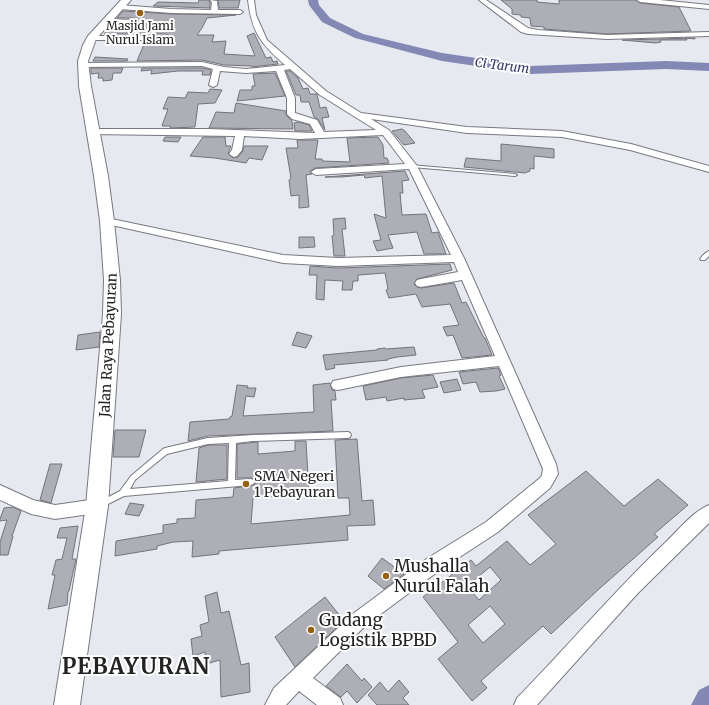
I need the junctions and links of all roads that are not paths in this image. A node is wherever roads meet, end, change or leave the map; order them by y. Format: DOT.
graph roads {
  1 [pos="213,0"];
  2 [pos="252,0"];
  3 [pos="482,0"];
  4 [pos="640,0"];
  5 [pos="123,4"];
  6 [pos="709,7"];
  7 [pos="214,12"];
  8 [pos="240,12"];
  9 [pos="107,21"];
  10 [pos="134,22"];
  11 [pos="709,34"];
  12 [pos="92,38"];
  13 [pos="166,38"];
  14 [pos="83,65"];
  15 [pos="291,67"];
  16 [pos="216,68"];
  17 [pos="279,68"];
  18 [pos="213,85"];
  19 [pos="355,113"];
  20 [pos="92,132"];
  21 [pos="386,132"];
  22 [pos="240,134"];
  23 [pos="320,134"];
  24 [pos="234,154"];
  25 [pos="412,166"];
  26 [pos="709,169"];
  27 [pos="316,172"];
  28 [pos="515,174"];
  29 [pos="106,220"];
  30 [pos="709,253"];
  31 [pos="458,258"];
  32 [pos="703,259"];
  33 [pos="466,275"];
  34 [pos="421,283"];
  35 [pos="504,360"];
  36 [pos="338,385"];
  37 [pos="348,434"];
  38 [pos="233,440"];
  39 [pos="251,482"];
  40 [pos="231,483"];
  41 [pos="0,492"];
  42 [pos="123,493"];
  43 [pos="97,506"];
  44 [pos="709,512"];
  45 [pos="299,679"];
  46 [pos="67,705"];
  47 [pos="275,705"];
  48 [pos="333,705"];
  49 [pos="524,705"];
  1 -- 7 [label="street"];
  2 -- 15 [label="street"];
  3 -- 11 [label="street"];
  4 -- 6 [label="street"];
  5 -- 7 [label="street"];
  5 -- 9 [label="main road, Jalan Raya Pebayuran"];
  7 -- 8 [label="street"];
  9 -- 10 [label="street"];
  9 -- 12 [label="main road, Jalan Raya Pebayuran"];
  12 -- 13 [label="street"];
  12 -- 14 [label="main road, Jalan Raya Pebayuran"];
  14 -- 16 [label="street"];
  14 -- 20 [label="main road, Jalan Raya Pebayuran"];
  15 -- 17 [label="street"];
  15 -- 19 [label="street"];
  16 -- 17 [label="street"];
  16 -- 18 [label="street"];
  17 -- 23 [label="street"];
  19 -- 21 [label="street"];
  19 -- 26 [label="street"];
  20 -- 22 [label="street"];
  20 -- 29 [label="main road, Jalan Raya Pebayuran"];
  21 -- 23 [label="street"];
  21 -- 25 [label="street"];
  22 -- 23 [label="street"];
  22 -- 24 [label="street"];
  25 -- 27 [label="street"];
  25 -- 28 [label="lane"];
  25 -- 31 [label="street"];
  29 -- 31 [label="street"];
  29 -- 43 [label="main road, Jalan Raya Pebayuran"];
  30 -- 32 [label="lane"];
  31 -- 33 [label="street"];
  33 -- 34 [label="street"];
  33 -- 35 [label="street"];
  35 -- 36 [label="street"];
  35 -- 45 [label="street"];
  37 -- 38 [label="lane"];
  38 -- 40 [label="lane"];
  38 -- 42 [label="lane"];
  39 -- 40 [label="lane"];
  40 -- 42 [label="lane"];
  41 -- 43 [label="street"];
  42 -- 43 [label="lane"];
  43 -- 46 [label="main road, Jalan Raya Pebayuran"];
  44 -- 49 [label="street"];
  45 -- 47 [label="street"];
  45 -- 48 [label="street"];
}
